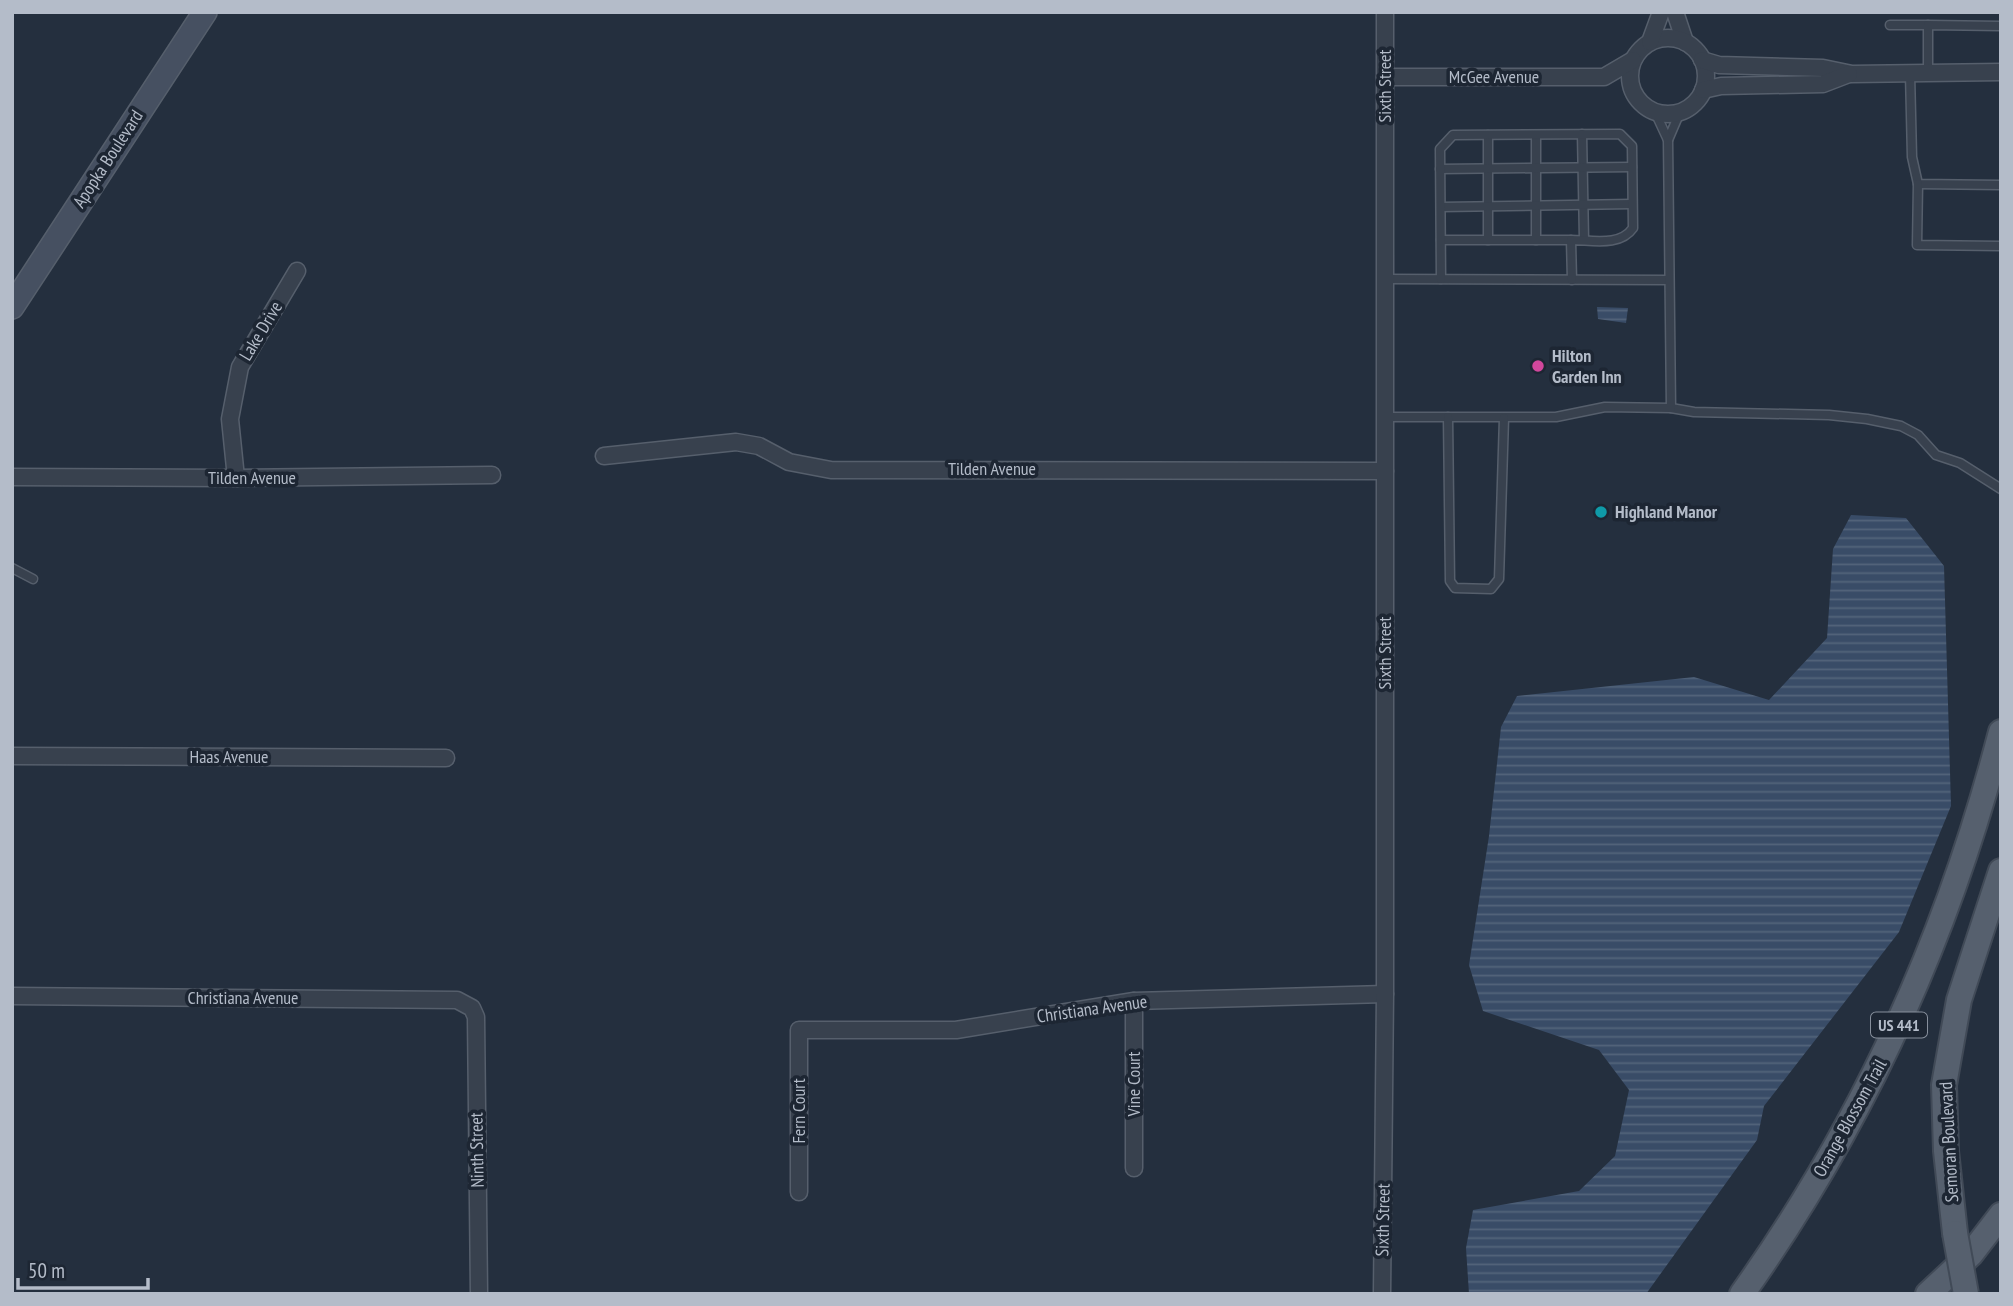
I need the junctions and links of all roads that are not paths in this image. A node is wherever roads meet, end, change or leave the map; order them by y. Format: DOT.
graph roads {
  1 [pos="205,12"];
  2 [pos="1385,12"];
  3 [pos="1661,12"];
  4 [pos="1675,12"];
  5 [pos="1890,25"];
  6 [pos="1928,25"];
  7 [pos="2001,26"];
  8 [pos="1650,42"];
  9 [pos="1685,42"];
  10 [pos="1633,60"];
  11 [pos="1702,60"];
  12 [pos="2001,72"];
  13 [pos="1910,73"];
  14 [pos="1928,73"];
  15 [pos="1852,74"];
  16 [pos="1385,77"];
  17 [pos="1604,77"];
  18 [pos="1703,90"];
  19 [pos="1636,97"];
  20 [pos="1655,112"];
  21 [pos="1680,112"];
  22 [pos="1582,134"];
  23 [pos="1488,135"];
  24 [pos="1536,135"];
  25 [pos="1668,140"];
  26 [pos="1583,167"];
  27 [pos="1632,167"];
  28 [pos="1488,168"];
  29 [pos="1536,168"];
  30 [pos="1440,169"];
  31 [pos="1918,184"];
  32 [pos="2001,185"];
  33 [pos="1632,204"];
  34 [pos="1536,205"];
  35 [pos="1583,205"];
  36 [pos="1488,206"];
  37 [pos="1441,207"];
  38 [pos="1441,240"];
  39 [pos="1488,240"];
  40 [pos="1536,240"];
  41 [pos="1572,240"];
  42 [pos="1584,240"];
  43 [pos="2001,246"];
  44 [pos="297,271"];
  45 [pos="1385,279"];
  46 [pos="1441,279"];
  47 [pos="1572,279"];
  48 [pos="1669,280"];
  49 [pos="12,307"];
  50 [pos="1671,408"];
  51 [pos="1385,417"];
  52 [pos="1448,417"];
  53 [pos="1504,418"];
  54 [pos="604,456"];
  55 [pos="1385,471"];
  56 [pos="492,475"];
  57 [pos="12,477"];
  58 [pos="236,478"];
  59 [pos="2001,489"];
  60 [pos="12,568"];
  61 [pos="33,579"];
  62 [pos="2001,732"];
  63 [pos="12,756"];
  64 [pos="446,758"];
  65 [pos="2001,871"];
  66 [pos="1385,994"];
  67 [pos="12,996"];
  68 [pos="1134,1001"];
  69 [pos="472,1008"];
  70 [pos="799,1030"];
  71 [pos="1134,1167"];
  72 [pos="799,1192"];
  73 [pos="2001,1215"];
  74 [pos="479,1294"];
  75 [pos="1382,1294"];
  76 [pos="1742,1294"];
  77 [pos="1928,1294"];
  78 [pos="1966,1294"];
  1 -- 49 [label="street, Apopka Boulevard"];
  2 -- 16 [label="street, Sixth Street"];
  3 -- 8 [label="street"];
  4 -- 9 [label="street"];
  5 -- 6 [label="lane"];
  6 -- 7 [label="lane"];
  6 -- 14 [label="lane"];
  8 -- 9 [label="street"];
  8 -- 10 [label="street"];
  9 -- 11 [label="street"];
  10 -- 17 [label="street"];
  10 -- 19 [label="street"];
  11 -- 15 [label="street"];
  11 -- 18 [label="street"];
  12 -- 14 [label="street"];
  13 -- 14 [label="street"];
  13 -- 15 [label="street"];
  13 -- 31 [label="lane"];
  15 -- 18 [label="street"];
  16 -- 17 [label="street, McGee Avenue"];
  16 -- 45 [label="street, Sixth Street"];
  17 -- 19 [label="street"];
  18 -- 21 [label="street"];
  19 -- 20 [label="street"];
  20 -- 21 [label="street"];
  20 -- 25 [label="lane"];
  21 -- 25 [label="lane"];
  22 -- 24 [label="lane"];
  22 -- 26 [label="lane"];
  22 -- 27 [label="lane"];
  23 -- 24 [label="lane"];
  23 -- 28 [label="lane"];
  23 -- 30 [label="lane"];
  24 -- 29 [label="lane"];
  25 -- 48 [label="lane"];
  26 -- 27 [label="lane"];
  26 -- 29 [label="lane"];
  26 -- 35 [label="lane"];
  27 -- 33 [label="lane"];
  28 -- 29 [label="lane"];
  28 -- 30 [label="lane"];
  28 -- 36 [label="lane"];
  29 -- 34 [label="lane"];
  30 -- 37 [label="lane"];
  31 -- 32 [label="lane"];
  31 -- 43 [label="lane"];
  33 -- 35 [label="lane"];
  33 -- 42 [label="lane"];
  34 -- 35 [label="lane"];
  34 -- 36 [label="lane"];
  34 -- 40 [label="lane"];
  35 -- 42 [label="lane"];
  36 -- 37 [label="lane"];
  36 -- 39 [label="lane"];
  37 -- 38 [label="lane"];
  38 -- 39 [label="lane"];
  38 -- 46 [label="lane"];
  39 -- 40 [label="lane"];
  40 -- 41 [label="lane"];
  41 -- 42 [label="lane"];
  41 -- 47 [label="lane"];
  44 -- 58 [label="street, Lake Drive"];
  45 -- 46 [label="lane"];
  45 -- 51 [label="street, Sixth Street"];
  46 -- 47 [label="lane"];
  47 -- 48 [label="lane"];
  48 -- 50 [label="lane"];
  50 -- 53 [label="lane"];
  50 -- 59 [label="lane"];
  51 -- 52 [label="lane"];
  51 -- 55 [label="street, Sixth Street"];
  52 -- 53 [label="lane"];
  52 -- 53 [label="lane"];
  54 -- 55 [label="street, Tilden Avenue"];
  55 -- 66 [label="street, Sixth Street"];
  56 -- 58 [label="street, Tilden Avenue"];
  57 -- 58 [label="street, Tilden Avenue"];
  60 -- 61 [label="lane"];
  62 -- 76 [label="main road, Orange Blossom Trail / US 441"];
  63 -- 64 [label="street, Haas Avenue"];
  65 -- 78 [label="main road, Semoran Boulevard, bridge"];
  66 -- 68 [label="street, Christiana Avenue"];
  66 -- 75 [label="street, Sixth Street"];
  67 -- 69 [label="street, Christiana Avenue"];
  68 -- 70 [label="street, Christiana Avenue"];
  68 -- 71 [label="street, Vine Court"];
  69 -- 74 [label="street, Ninth Street"];
  70 -- 72 [label="street, Fern Court"];
  73 -- 77 [label="main road"];
}
